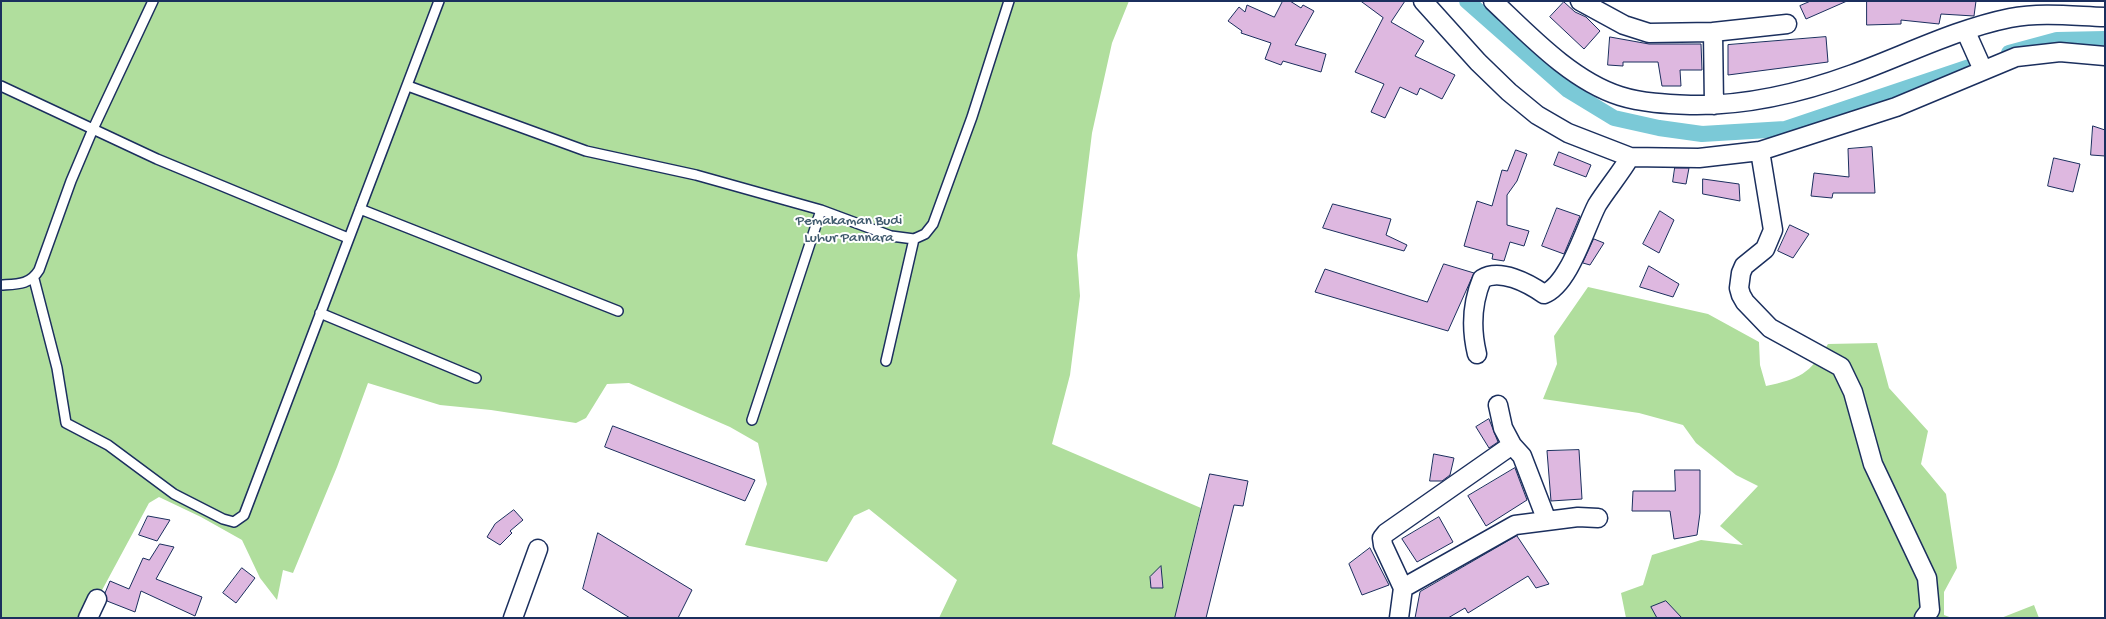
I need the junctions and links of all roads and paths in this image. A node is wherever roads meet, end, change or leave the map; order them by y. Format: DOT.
graph roads {
  1 [pos="153,1"];
  2 [pos="439,1"];
  3 [pos="1009,1"];
  4 [pos="1423,1"];
  5 [pos="1493,1"];
  6 [pos="1580,1"];
  7 [pos="2105,17"];
  8 [pos="1787,24"];
  9 [pos="1713,32"];
  10 [pos="1966,32"];
  11 [pos="2105,56"];
  12 [pos="1983,70"];
  13 [pos="1,86"];
  14 [pos="408,86"];
  15 [pos="1714,105"];
  16 [pos="93,128"];
  17 [pos="1760,151"];
  18 [pos="1630,157"];
  19 [pos="360,209"];
  20 [pos="821,210"];
  21 [pos="348,238"];
  22 [pos="914,239"];
  23 [pos="34,279"];
  24 [pos="1,285"];
  25 [pos="618,311"];
  26 [pos="320,313"];
  27 [pos="1477,354"];
  28 [pos="886,362"];
  29 [pos="476,378"];
  30 [pos="1498,405"];
  31 [pos="752,420"];
  32 [pos="1512,445"];
  33 [pos="1598,518"];
  34 [pos="1547,521"];
  35 [pos="538,549"];
  36 [pos="1403,588"];
  37 [pos="97,599"];
  38 [pos="88,618"];
  39 [pos="513,618"];
  40 [pos="1399,618"];
  41 [pos="1924,618"];
  1 -- 16 [label="lane"];
  2 -- 14 [label="lane"];
  3 -- 22 [label="lane"];
  4 -- 18 [label="street"];
  5 -- 15 [label="street"];
  6 -- 9 [label="street"];
  7 -- 10 [label="street"];
  8 -- 9 [label="street"];
  9 -- 15 [label="street"];
  10 -- 12 [label="street"];
  10 -- 15 [label="street"];
  11 -- 12 [label="street"];
  12 -- 17 [label="street"];
  13 -- 16 [label="lane"];
  14 -- 19 [label="lane"];
  14 -- 20 [label="lane"];
  16 -- 21 [label="lane"];
  16 -- 23 [label="lane"];
  17 -- 18 [label="street"];
  17 -- 41 [label="street"];
  18 -- 27 [label="street"];
  19 -- 21 [label="lane"];
  19 -- 25 [label="lane"];
  20 -- 22 [label="lane"];
  20 -- 31 [label="lane"];
  21 -- 26 [label="lane"];
  22 -- 28 [label="lane"];
  23 -- 24 [label="lane"];
  23 -- 26 [label="lane"];
  26 -- 29 [label="lane"];
  30 -- 32 [label="street"];
  32 -- 34 [label="street"];
  32 -- 36 [label="street"];
  33 -- 34 [label="street"];
  34 -- 36 [label="street"];
  35 -- 39 [label="street"];
  36 -- 40 [label="street"];
  37 -- 38 [label="street"];
}
